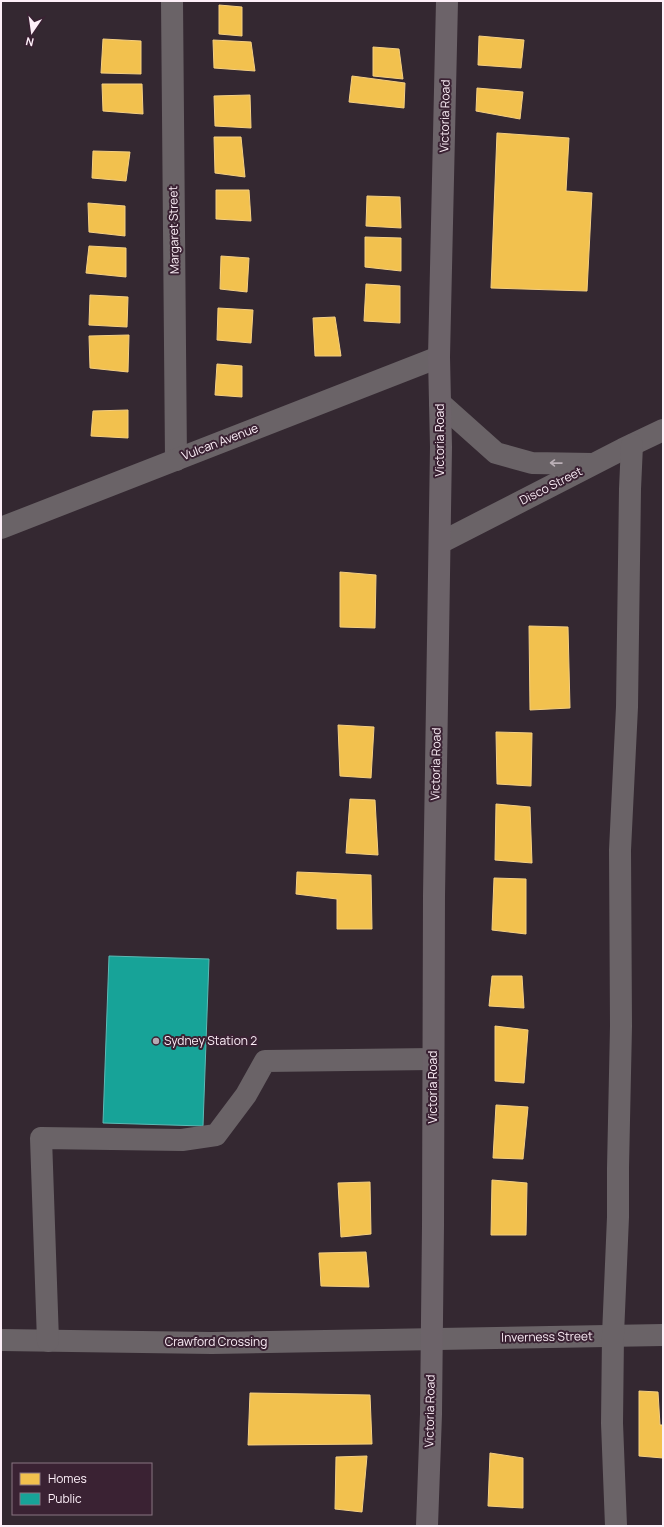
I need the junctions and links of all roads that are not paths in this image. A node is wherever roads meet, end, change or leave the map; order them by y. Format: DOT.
graph roads {
  1 [pos="172,1"];
  2 [pos="447,1"];
  3 [pos="439,357"];
  4 [pos="440,403"];
  5 [pos="663,430"];
  6 [pos="632,445"];
  7 [pos="176,460"];
  8 [pos="595,464"];
  9 [pos="1,528"];
  10 [pos="440,543"];
  11 [pos="433,1059"];
  12 [pos="613,1335"];
  13 [pos="663,1335"];
  14 [pos="1,1340"];
  15 [pos="431,1340"];
  16 [pos="48,1342"];
  17 [pos="427,1526"];
  18 [pos="616,1526"];
  1 -- 7 [label="street, Margaret Street"];
  2 -- 3 [label="main road, Victoria Road"];
  3 -- 4 [label="main road, Victoria Road"];
  3 -- 7 [label="street, Vulcan Avenue"];
  8 -- 4 [label="street, one-way"];
  4 -- 10 [label="main road, Victoria Road"];
  5 -- 6 [label="street, Disco Street"];
  6 -- 8 [label="street, Disco Street"];
  6 -- 12 [label="street"];
  7 -- 9 [label="street, Vulcan Avenue"];
  8 -- 10 [label="street, Disco Street"];
  10 -- 11 [label="main road, Victoria Road"];
  11 -- 15 [label="main road, Victoria Road"];
  11 -- 16 [label="street"];
  12 -- 13 [label="street, Inverness Street"];
  12 -- 15 [label="street, Inverness Street"];
  12 -- 18 [label="street"];
  14 -- 16 [label="street, Crawford Crossing"];
  15 -- 16 [label="street, Crawford Crossing"];
  15 -- 17 [label="main road, Victoria Road"];
}
